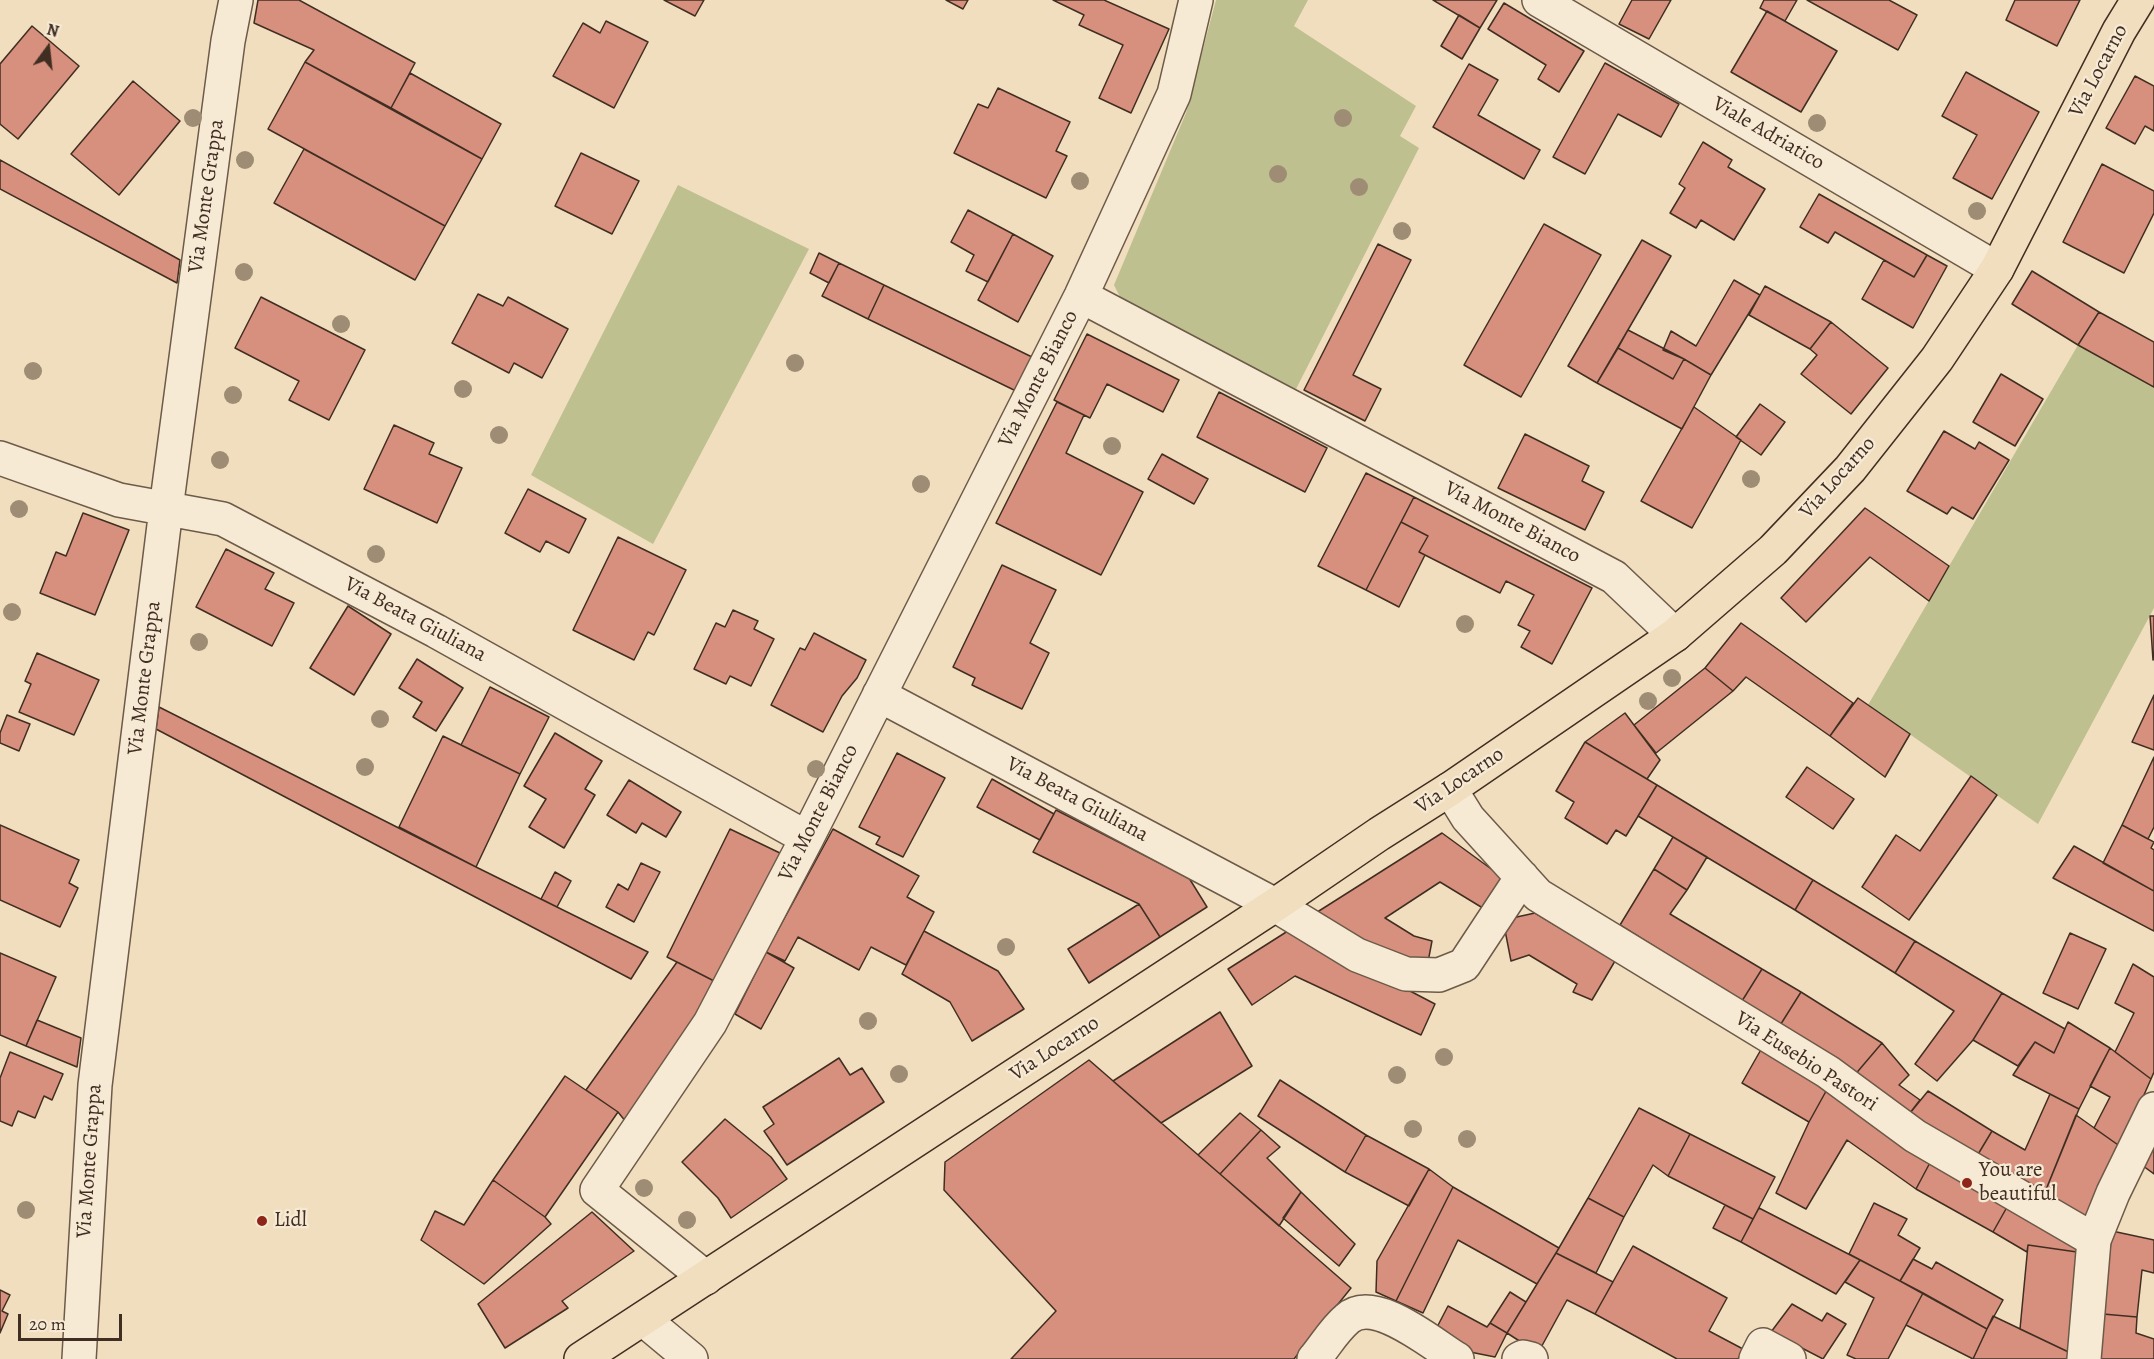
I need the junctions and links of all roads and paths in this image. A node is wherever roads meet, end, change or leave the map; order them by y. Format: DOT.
graph roads {
  1 [pos="236,0"];
  2 [pos="1196,0"];
  3 [pos="1539,0"];
  4 [pos="2138,0"];
  5 [pos="1997,269"];
  6 [pos="1081,296"];
  7 [pos="0,458"];
  8 [pos="166,509"];
  9 [pos="1675,635"];
  10 [pos="879,695"];
  11 [pos="1450,789"];
  12 [pos="807,838"];
  13 [pos="1522,877"];
  14 [pos="1275,905"];
  15 [pos="2154,1109"];
  16 [pos="2094,1240"];
  17 [pos="706,1278"];
  18 [pos="643,1319"];
  19 [pos="79,1359"];
  20 [pos="580,1359"];
  21 [pos="691,1359"];
  22 [pos="1314,1359"];
  23 [pos="1458,1359"];
  24 [pos="1519,1359"];
  25 [pos="1531,1359"];
  26 [pos="1756,1359"];
  27 [pos="1789,1359"];
  28 [pos="2084,1359"];
  1 -- 8 [label="street, Via Monte Grappa"];
  2 -- 6 [label="street, Via Monte Bianco"];
  3 -- 5 [label="street, Viale Adriatico"];
  4 -- 5 [label="main road, Via Locarno"];
  5 -- 9 [label="main road, Via Locarno"];
  6 -- 9 [label="street, Via Monte Bianco"];
  6 -- 10 [label="street, Via Monte Bianco"];
  7 -- 8 [label="street, Via Beata Giuliana"];
  8 -- 12 [label="street, Via Beata Giuliana"];
  8 -- 19 [label="street, Via Monte Grappa"];
  9 -- 11 [label="main road, Via Locarno"];
  10 -- 12 [label="street, Via Monte Bianco"];
  10 -- 14 [label="street, Via Beata Giuliana"];
  11 -- 13 [label="street, Via Eusebio Pastori"];
  11 -- 14 [label="main road, Via Locarno"];
  12 -- 17 [label="street, Via Monte Bianco"];
  13 -- 14 [label="street"];
  13 -- 16 [label="street, Via Eusebio Pastori"];
  14 -- 17 [label="main road, Via Locarno"];
  15 -- 16 [label="street"];
  16 -- 28 [label="street"];
  17 -- 18 [label="main road, Via Locarno"];
  18 -- 20 [label="main road, Via Locarno"];
  18 -- 21 [label="street"];
  22 -- 23 [label="street"];
  24 -- 25 [label="street"];
  26 -- 27 [label="street"];
}
